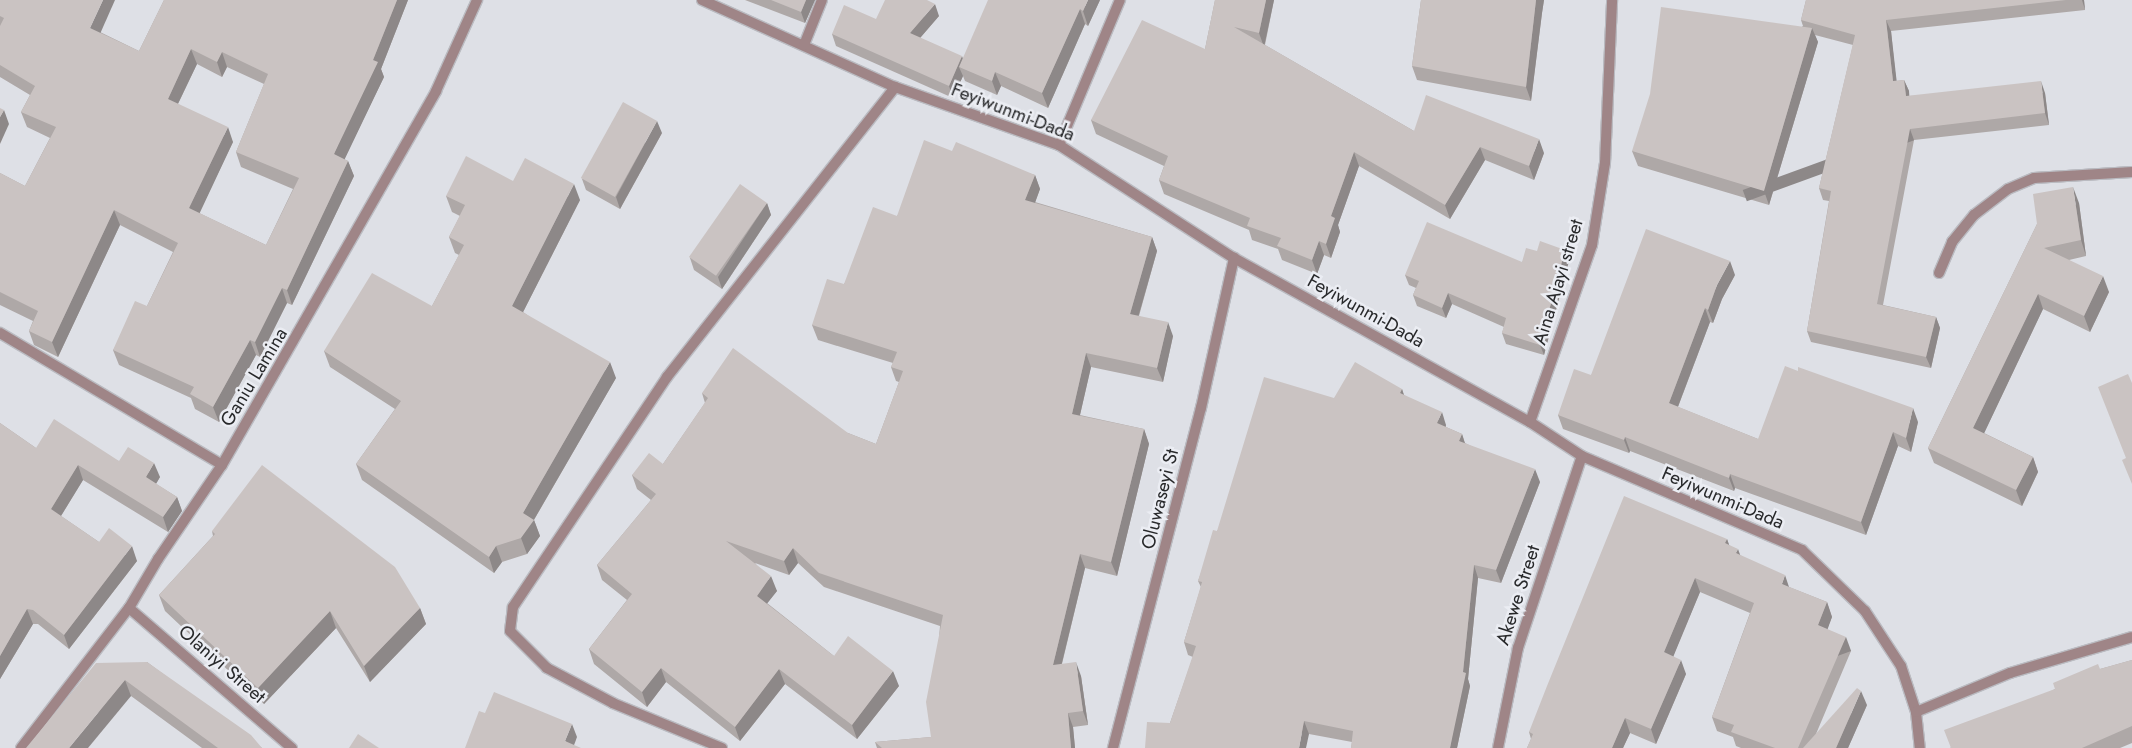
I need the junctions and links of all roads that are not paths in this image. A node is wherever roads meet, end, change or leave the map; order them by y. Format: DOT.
graph roads {
  1 [pos="477,0"];
  2 [pos="702,0"];
  3 [pos="822,0"];
  4 [pos="1120,0"];
  5 [pos="1612,0"];
  6 [pos="804,45"];
  7 [pos="894,87"];
  8 [pos="1059,145"];
  9 [pos="2132,172"];
  10 [pos="1234,258"];
  11 [pos="1939,273"];
  12 [pos="0,333"];
  13 [pos="1530,422"];
  14 [pos="1582,456"];
  15 [pos="222,465"];
  16 [pos="129,608"];
  17 [pos="2132,637"];
  18 [pos="1916,712"];
  19 [pos="21,748"];
  20 [pos="292,748"];
  21 [pos="722,748"];
  22 [pos="1113,748"];
  23 [pos="1498,748"];
  24 [pos="1920,748"];
  1 -- 15 [label="street, Ganiu Lamina"];
  2 -- 6 [label="street, Feyiwunmi-Dada"];
  3 -- 6 [label="street"];
  4 -- 8 [label="street"];
  5 -- 13 [label="street, Aina Ajayi street"];
  6 -- 7 [label="street, Feyiwunmi-Dada"];
  7 -- 8 [label="street, Feyiwunmi-Dada"];
  7 -- 21 [label="street"];
  8 -- 10 [label="street, Feyiwunmi-Dada"];
  9 -- 11 [label="street"];
  10 -- 13 [label="street, Feyiwunmi-Dada"];
  10 -- 22 [label="street, Oluwaseyi St"];
  12 -- 15 [label="street"];
  13 -- 14 [label="street, Feyiwunmi-Dada"];
  14 -- 18 [label="street, Feyiwunmi-Dada"];
  14 -- 23 [label="street, Akewe Street"];
  15 -- 16 [label="street, Ganiu Lamina"];
  16 -- 19 [label="street, Ganiu Lamina"];
  16 -- 20 [label="street, Olaniyi Street"];
  17 -- 18 [label="street"];
  18 -- 24 [label="street, Feyiwunmi-Dada"];
}
